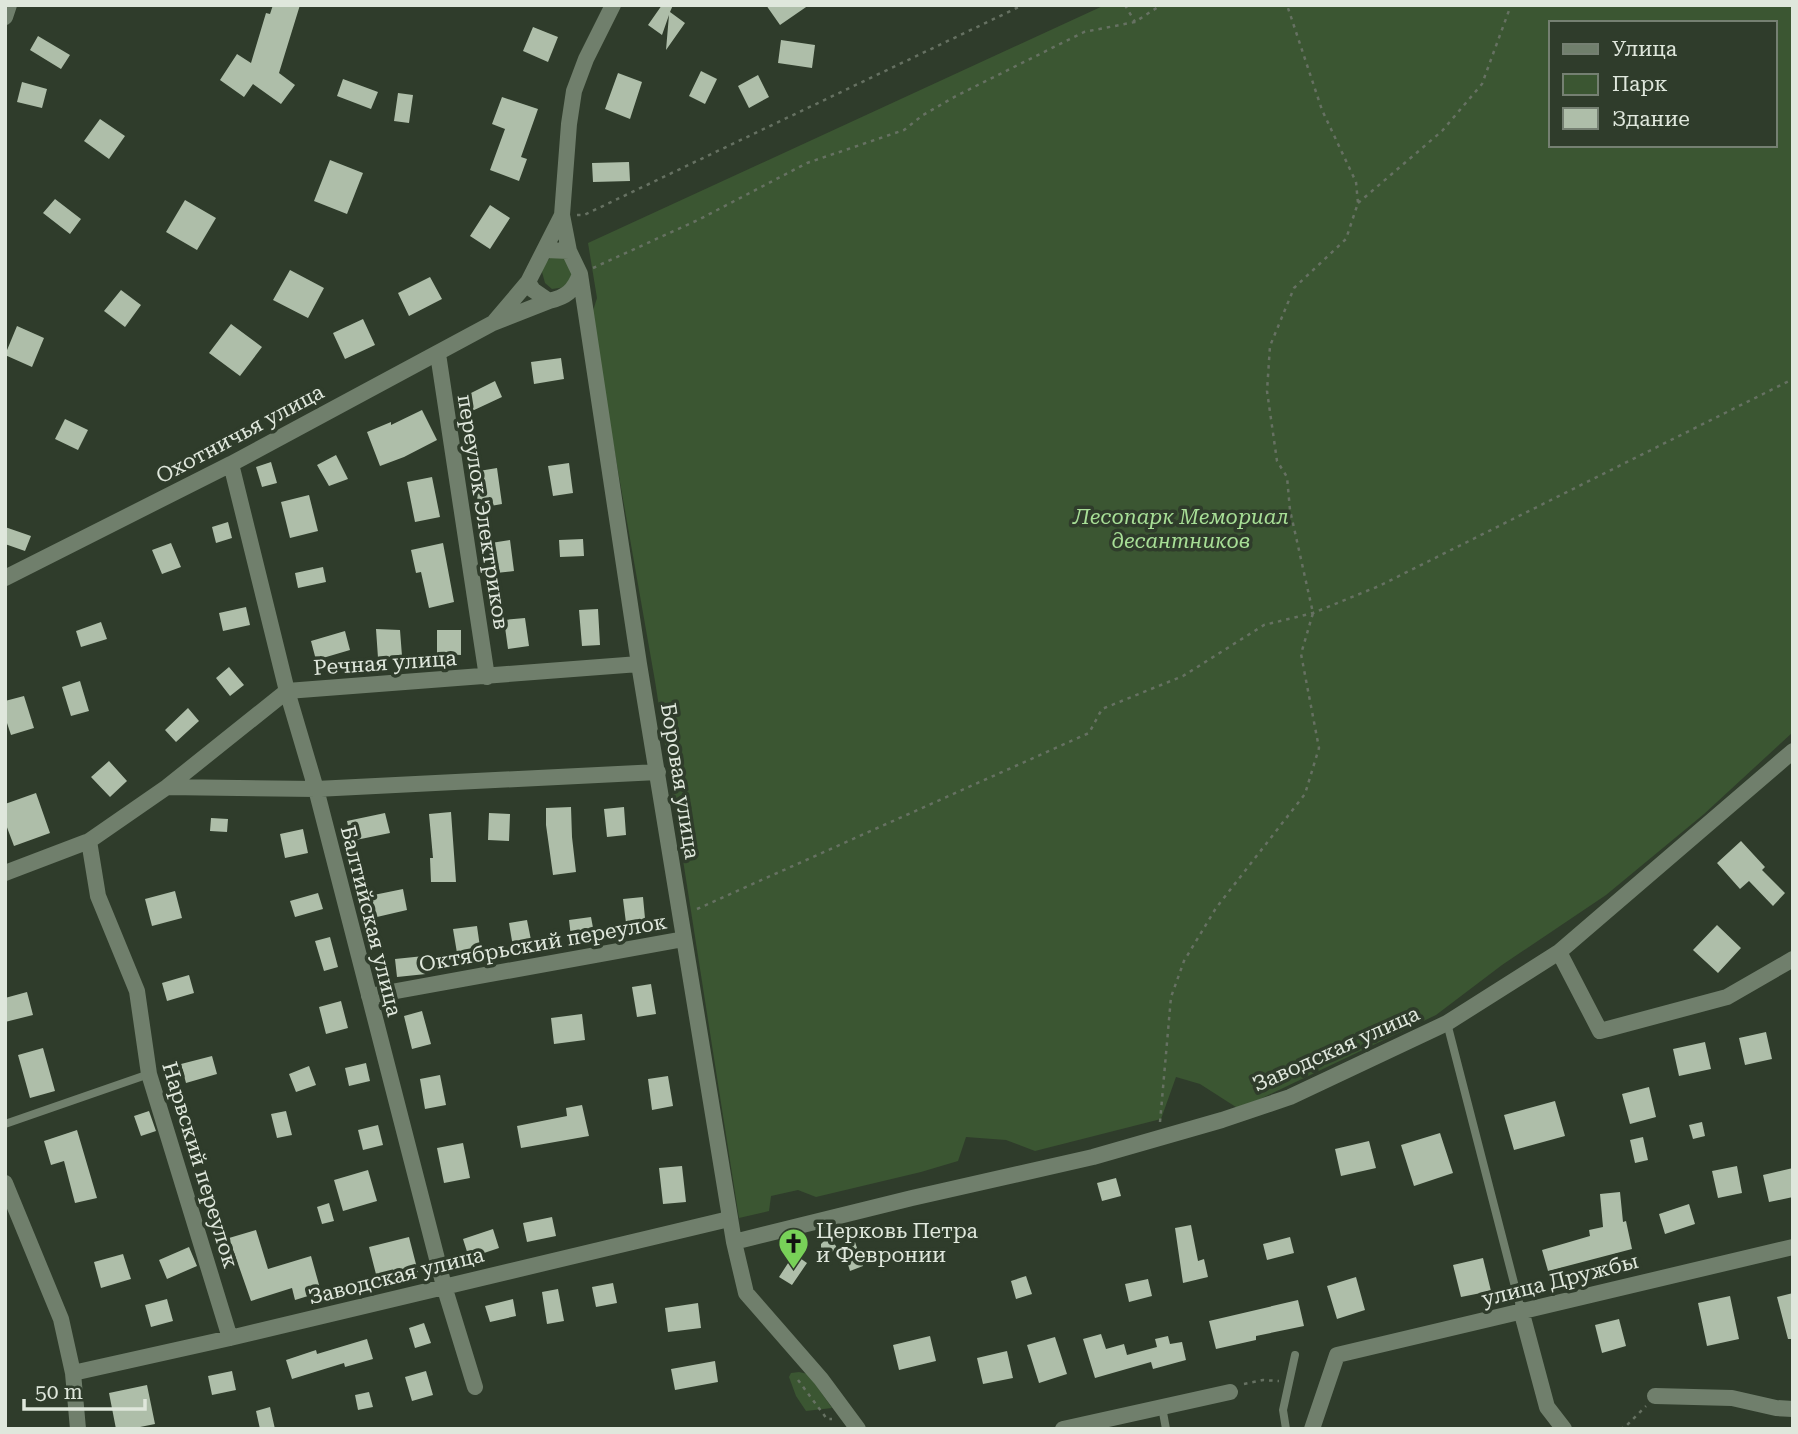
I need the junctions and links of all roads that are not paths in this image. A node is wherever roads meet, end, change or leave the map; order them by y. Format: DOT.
graph roads {
  1 [pos="9,5"];
  2 [pos="613,5"];
  3 [pos="5,16"];
  4 [pos="562,215"];
  5 [pos="546,250"];
  6 [pos="569,251"];
  7 [pos="580,274"];
  8 [pos="528,282"];
  9 [pos="555,299"];
  10 [pos="583,301"];
  11 [pos="493,323"];
  12 [pos="438,354"];
  13 [pos="231,464"];
  14 [pos="5,578"];
  15 [pos="639,664"];
  16 [pos="487,677"];
  17 [pos="287,691"];
  18 [pos="1793,751"];
  19 [pos="658,772"];
  20 [pos="167,788"];
  21 [pos="316,789"];
  22 [pos="89,841"];
  23 [pos="5,873"];
  24 [pos="684,939"];
  25 [pos="1559,952"];
  26 [pos="1793,959"];
  27 [pos="369,996"];
  28 [pos="1447,1023"];
  29 [pos="149,1074"];
  30 [pos="5,1124"];
  31 [pos="5,1183"];
  32 [pos="729,1219"];
  33 [pos="734,1242"];
  34 [pos="1793,1247"];
  35 [pos="444,1286"];
  36 [pos="1521,1310"];
  37 [pos="230,1338"];
  38 [pos="1294,1354"];
  39 [pos="73,1373"];
  40 [pos="475,1387"];
  41 [pos="1230,1392"];
  42 [pos="1655,1396"];
  43 [pos="1162,1407"];
  44 [pos="1793,1409"];
  45 [pos="78,1429"];
  46 [pos="858,1429"];
  47 [pos="1063,1429"];
  48 [pos="1166,1429"];
  49 [pos="1286,1429"];
  50 [pos="1312,1429"];
  51 [pos="1564,1429"];
  1 -- 3 [label="street"];
  2 -- 4 [label="street"];
  4 -- 5 [label="street"];
  4 -- 6 [label="street"];
  5 -- 6 [label="street"];
  5 -- 8 [label="street"];
  6 -- 7 [label="street"];
  7 -- 9 [label="street"];
  7 -- 10 [label="street, Боровая улица"];
  8 -- 9 [label="street"];
  8 -- 11 [label="street, Охотничья улица"];
  9 -- 10 [label="street, Охотничья улица"];
  9 -- 11 [label="street, Охотничья улица"];
  10 -- 15 [label="street, Боровая улица"];
  11 -- 12 [label="street, Охотничья улица"];
  12 -- 13 [label="street, Охотничья улица"];
  12 -- 16 [label="street, переулок Электриков"];
  13 -- 14 [label="street, Охотничья улица"];
  13 -- 17 [label="street, Балтийская улица"];
  15 -- 16 [label="street, Речная улица"];
  15 -- 19 [label="street, Боровая улица"];
  16 -- 17 [label="street, Речная улица"];
  17 -- 20 [label="street, Речная улица"];
  17 -- 21 [label="street, Балтийская улица"];
  18 -- 25 [label="street, Заводская улица"];
  19 -- 21 [label="street"];
  19 -- 24 [label="street, Боровая улица"];
  20 -- 21 [label="street"];
  20 -- 22 [label="street, Речная улица"];
  21 -- 27 [label="street, Балтийская улица"];
  22 -- 23 [label="street, Речная улица"];
  22 -- 29 [label="street, Нарвский переулок"];
  24 -- 27 [label="street, Октябрьский переулок"];
  24 -- 32 [label="street, Боровая улица"];
  25 -- 26 [label="street"];
  25 -- 28 [label="street, Заводская улица"];
  27 -- 35 [label="street, Балтийская улица"];
  28 -- 33 [label="street, Заводская улица"];
  28 -- 36 [label="lane"];
  29 -- 30 [label="lane"];
  29 -- 37 [label="street, Нарвский переулок"];
  31 -- 39 [label="street"];
  32 -- 33 [label="street, Боровая улица"];
  32 -- 35 [label="street, Заводская улица"];
  33 -- 46 [label="street, Боровая улица"];
  34 -- 36 [label="street, улица Дружбы"];
  35 -- 37 [label="street, Заводская улица"];
  35 -- 40 [label="street, Балтийская улица"];
  36 -- 50 [label="street, улица Дружбы"];
  36 -- 51 [label="street"];
  37 -- 39 [label="street, Заводская улица"];
  38 -- 49 [label="lane"];
  39 -- 45 [label="street"];
  41 -- 43 [label="street"];
  42 -- 44 [label="street"];
  43 -- 47 [label="street"];
  43 -- 48 [label="lane"];
}
